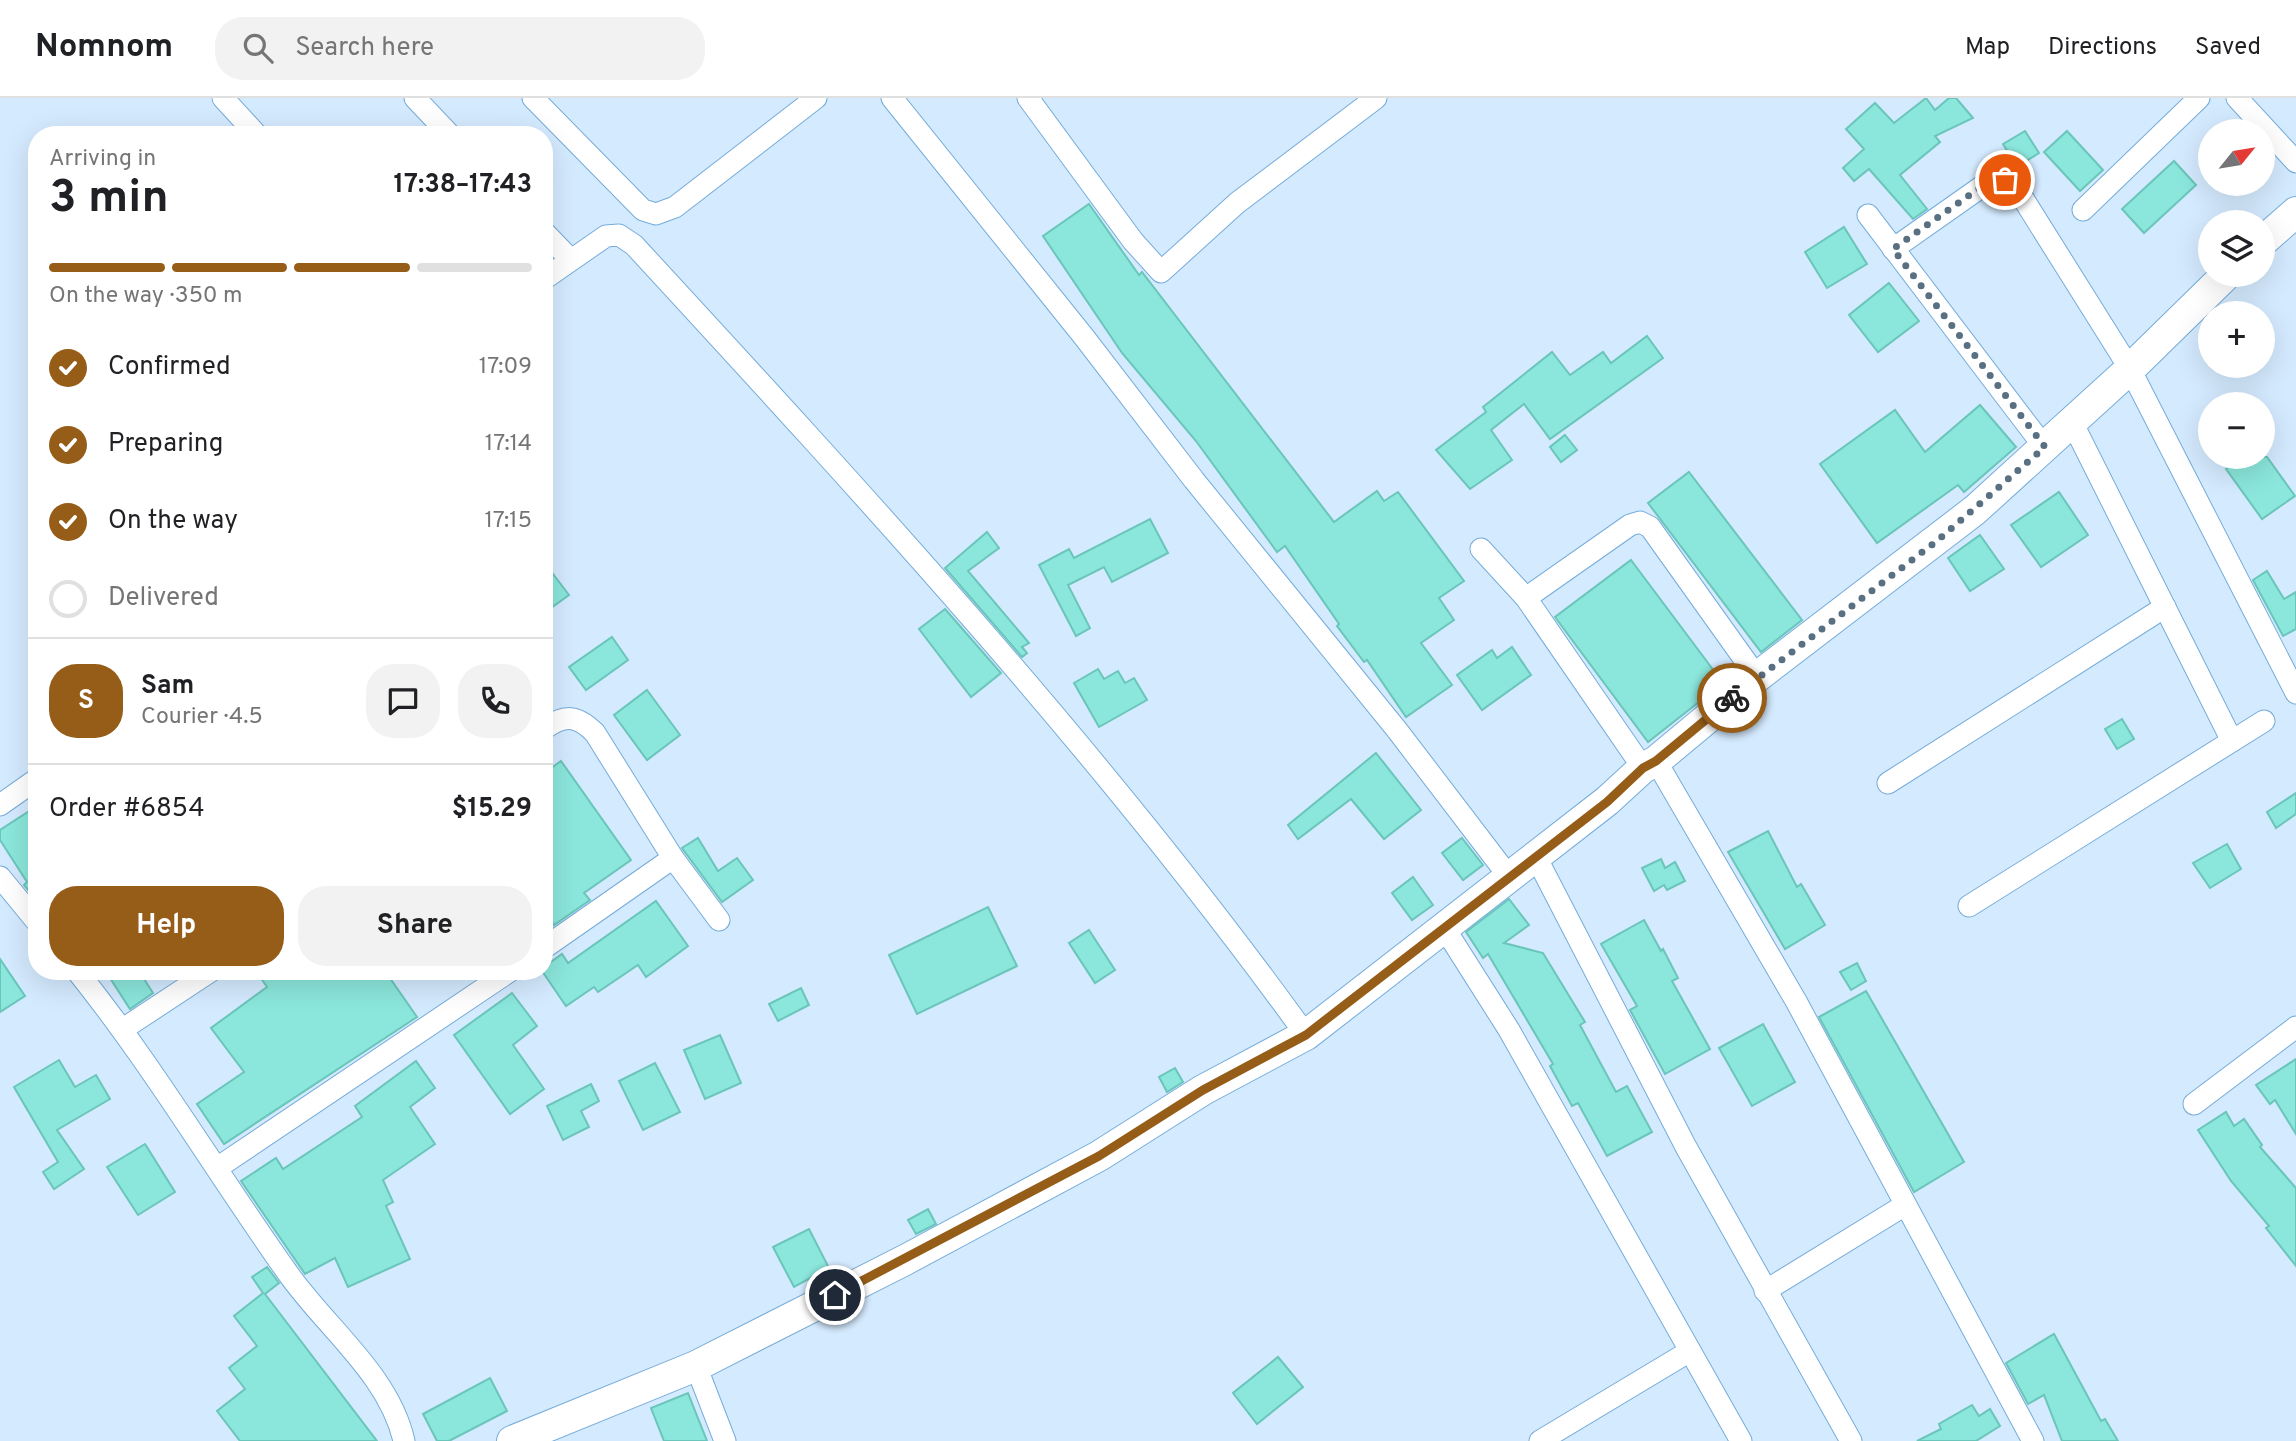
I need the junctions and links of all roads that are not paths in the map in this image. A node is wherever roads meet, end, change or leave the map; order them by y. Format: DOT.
graph roads {
  1 [pos="223,98"];
  2 [pos="415,98"];
  3 [pos="533,98"];
  4 [pos="816,98"];
  5 [pos="892,98"];
  6 [pos="1028,98"];
  7 [pos="1376,98"];
  8 [pos="2199,98"];
  9 [pos="2237,98"];
  10 [pos="249,126"];
  11 [pos="441,126"];
  12 [pos="2296,162"];
  13 [pos="2083,210"];
  14 [pos="2296,212"];
  15 [pos="1868,215"];
  16 [pos="2275,230"];
  17 [pos="553,241"];
  18 [pos="1893,249"];
  19 [pos="570,258"];
  20 [pos="553,272"];
  21 [pos="2213,287"];
  22 [pos="2130,369"];
  23 [pos="2073,422"];
  24 [pos="2045,447"];
  25 [pos="1481,549"];
  26 [pos="1526,598"];
  27 [pos="2165,607"];
  28 [pos="1757,677"];
  29 [pos="2296,693"];
  30 [pos="2264,721"];
  31 [pos="553,723"];
  32 [pos="2232,741"];
  33 [pos="1649,764"];
  34 [pos="1888,783"];
  35 [pos="28,785"];
  36 [pos="0,805"];
  37 [pos="1535,855"];
  38 [pos="673,858"];
  39 [pos="0,877"];
  40 [pos="1510,877"];
  41 [pos="1969,906"];
  42 [pos="28,911"];
  43 [pos="719,920"];
  44 [pos="1446,929"];
  45 [pos="553,942"];
  46 [pos="84,980"];
  47 [pos="197,980"];
  48 [pos="497,980"];
  49 [pos="2296,1027"];
  50 [pos="123,1029"];
  51 [pos="1306,1035"];
  52 [pos="2194,1104"];
  53 [pos="218,1168"];
  54 [pos="1905,1205"];
  55 [pos="1765,1291"];
  56 [pos="1690,1351"];
  57 [pos="696,1366"];
  58 [pos="404,1441"];
  59 [pos="512,1441"];
  60 [pos="725,1441"];
  61 [pos="1540,1441"];
  62 [pos="1741,1441"];
  63 [pos="1851,1441"];
  64 [pos="2033,1441"];
  1 -- 10 [label="street"];
  2 -- 11 [label="street"];
  3 -- 4 [label="street"];
  5 -- 40 [label="street"];
  6 -- 7 [label="street"];
  8 -- 13 [label="street"];
  9 -- 12 [label="street"];
  14 -- 16 [label="main road"];
  15 -- 18 [label="street"];
  17 -- 19 [label="street"];
  18 -- 22 [label="street"];
  18 -- 24 [label="street"];
  19 -- 20 [label="street"];
  19 -- 51 [label="street"];
  21 -- 22 [label="main road"];
  22 -- 23 [label="main road"];
  22 -- 29 [label="street"];
  23 -- 24 [label="main road"];
  23 -- 27 [label="street"];
  24 -- 28 [label="main road"];
  25 -- 26 [label="street"];
  26 -- 28 [label="street"];
  26 -- 33 [label="street"];
  27 -- 32 [label="street"];
  27 -- 34 [label="street"];
  28 -- 33 [label="main road"];
  30 -- 32 [label="street"];
  31 -- 38 [label="street"];
  32 -- 41 [label="street"];
  33 -- 37 [label="main road"];
  33 -- 54 [label="street"];
  35 -- 36 [label="street"];
  37 -- 40 [label="main road"];
  37 -- 55 [label="street"];
  38 -- 43 [label="street"];
  38 -- 45 [label="street"];
  39 -- 42 [label="street"];
  40 -- 44 [label="main road"];
  44 -- 51 [label="main road"];
  44 -- 56 [label="street"];
  46 -- 50 [label="street"];
  47 -- 50 [label="street"];
  48 -- 53 [label="street"];
  49 -- 52 [label="street"];
  50 -- 53 [label="street"];
  51 -- 57 [label="main road"];
  53 -- 58 [label="street"];
  54 -- 55 [label="street"];
  54 -- 64 [label="street"];
  55 -- 63 [label="street"];
  56 -- 61 [label="street"];
  56 -- 62 [label="street"];
  57 -- 59 [label="main road"];
  57 -- 60 [label="street"];
}
